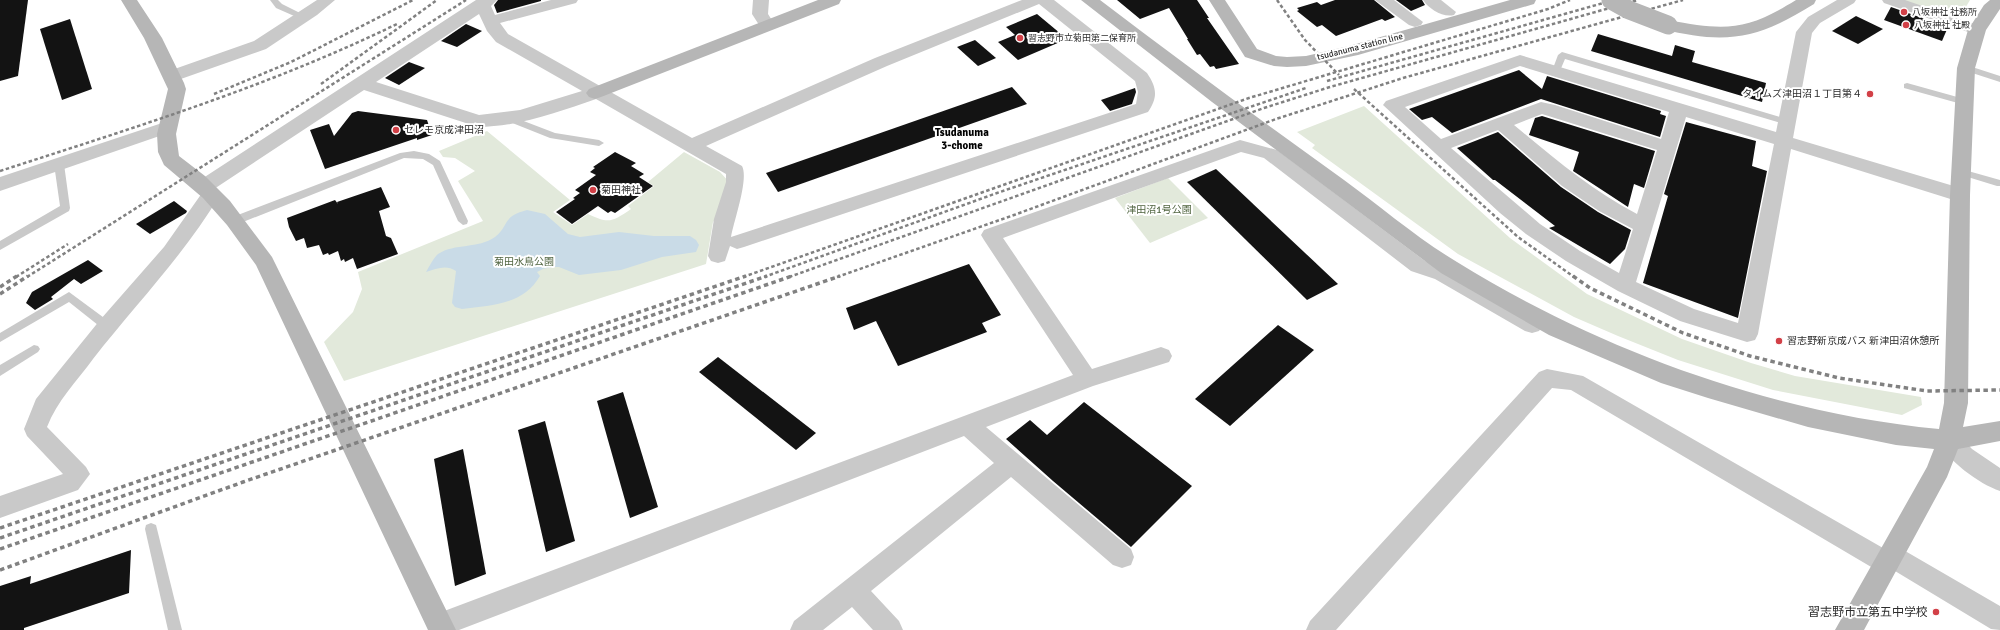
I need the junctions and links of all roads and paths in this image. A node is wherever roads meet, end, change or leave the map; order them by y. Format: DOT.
graph roads {
  1 [pos="129,0"];
  2 [pos="274,0"];
  3 [pos="327,0"];
  4 [pos="570,0"];
  5 [pos="761,0"];
  6 [pos="833,0"];
  7 [pos="1036,0"];
  8 [pos="1044,0"];
  9 [pos="1089,0"];
  10 [pos="1383,0"];
  11 [pos="1431,0"];
  12 [pos="1487,0"];
  13 [pos="1528,0"];
  14 [pos="1611,0"];
  15 [pos="1808,0"];
  16 [pos="1848,0"];
  17 [pos="1890,0"];
  18 [pos="2000,0"];
  19 [pos="1219,1"];
  20 [pos="486,2"];
  21 [pos="309,10"];
  22 [pos="1448,12"];
  23 [pos="490,21"];
  24 [pos="1415,22"];
  25 [pos="767,25"];
  26 [pos="1977,30"];
  27 [pos="1352,51"];
  28 [pos="1966,68"];
  29 [pos="1556,71"];
  30 [pos="172,76"];
  31 [pos="2000,79"];
  32 [pos="362,83"];
  33 [pos="1907,86"];
  34 [pos="595,93"];
  35 [pos="1965,102"];
  36 [pos="1679,109"];
  37 [pos="508,118"];
  38 [pos="1787,122"];
  39 [pos="1501,123"];
  40 [pos="168,127"];
  41 [pos="1784,141"];
  42 [pos="599,143"];
  43 [pos="690,146"];
  44 [pos="1438,146"];
  45 [pos="1668,147"];
  46 [pos="59,164"];
  47 [pos="1961,172"];
  48 [pos="1992,181"];
  49 [pos="0,184"];
  50 [pos="207,191"];
  51 [pos="1960,195"];
  52 [pos="234,221"];
  53 [pos="463,221"];
  54 [pos="1643,226"];
  55 [pos="737,242"];
  56 [pos="0,246"];
  57 [pos="718,256"];
  58 [pos="1625,286"];
  59 [pos="107,326"];
  60 [pos="1557,329"];
  61 [pos="0,338"];
  62 [pos="34,349"];
  63 [pos="1161,356"];
  64 [pos="0,371"];
  65 [pos="1087,379"];
  66 [pos="966,424"];
  67 [pos="2000,431"];
  68 [pos="1949,440"];
  69 [pos="1011,463"];
  70 [pos="2000,481"];
  71 [pos="0,507"];
  72 [pos="151,529"];
  73 [pos="1122,557"];
  74 [pos="1889,560"];
  75 [pos="853,590"];
  76 [pos="2000,620"];
  77 [pos="437,628"];
  78 [pos="175,630"];
  79 [pos="803,630"];
  80 [pos="890,630"];
  81 [pos="1319,630"];
  82 [pos="1850,630"];
  1 -- 30 [label="street"];
  2 -- 21 [label="lane"];
  3 -- 21 [label="street"];
  4 -- 23 [label="street"];
  5 -- 25 [label="street"];
  6 -- 25 [label="street"];
  7 -- 43 [label="street"];
  8 -- 55 [label="street"];
  9 -- 60 [label="street"];
  10 -- 24 [label="street"];
  11 -- 22 [label="street"];
  12 -- 22 [label="street"];
  13 -- 27 [label="street, tsudanuma station line"];
  14 -- 15 [label="street, bridge"];
  16 -- 38 [label="street"];
  17 -- 26 [label="street"];
  18 -- 26 [label="street"];
  19 -- 27 [label="street, tsudanuma station line"];
  20 -- 23 [label="street"];
  20 -- 32 [label="street"];
  21 -- 30 [label="street"];
  22 -- 24 [label="street"];
  23 -- 34 [label="street"];
  24 -- 27 [label="street"];
  25 -- 34 [label="street"];
  26 -- 28 [label="street"];
  28 -- 31 [label="lane"];
  28 -- 35 [label="street"];
  29 -- 36 [label="street"];
  29 -- 38 [label="lane"];
  29 -- 44 [label="street"];
  30 -- 40 [label="street"];
  32 -- 37 [label="street"];
  32 -- 50 [label="street"];
  33 -- 35 [label="lane"];
  34 -- 37 [label="street"];
  34 -- 43 [label="street"];
  35 -- 47 [label="street"];
  36 -- 41 [label="street"];
  36 -- 45 [label="street"];
  37 -- 42 [label="lane"];
  38 -- 41 [label="street"];
  39 -- 44 [label="street"];
  39 -- 45 [label="street"];
  39 -- 54 [label="street"];
  40 -- 46 [label="street"];
  40 -- 50 [label="street"];
  41 -- 51 [label="street"];
  41 -- 58 [label="street"];
  43 -- 57 [label="street"];
  44 -- 58 [label="street"];
  45 -- 54 [label="street"];
  46 -- 49 [label="street"];
  46 -- 56 [label="lane"];
  47 -- 48 [label="lane"];
  47 -- 51 [label="street"];
  50 -- 52 [label="street"];
  50 -- 59 [label="street"];
  51 -- 68 [label="street"];
  52 -- 53 [label="lane"];
  52 -- 77 [label="street"];
  54 -- 58 [label="street"];
  59 -- 61 [label="lane"];
  59 -- 71 [label="street"];
  60 -- 65 [label="street"];
  60 -- 68 [label="street"];
  62 -- 64 [label="lane"];
  63 -- 65 [label="street"];
  65 -- 66 [label="street"];
  66 -- 69 [label="street"];
  66 -- 77 [label="street"];
  67 -- 68 [label="street"];
  68 -- 70 [label="street"];
  68 -- 74 [label="street"];
  69 -- 73 [label="street"];
  69 -- 75 [label="street"];
  72 -- 78 [label="lane"];
  74 -- 76 [label="street"];
  74 -- 81 [label="street"];
  74 -- 82 [label="street"];
  75 -- 79 [label="street"];
  75 -- 80 [label="street"];
}
